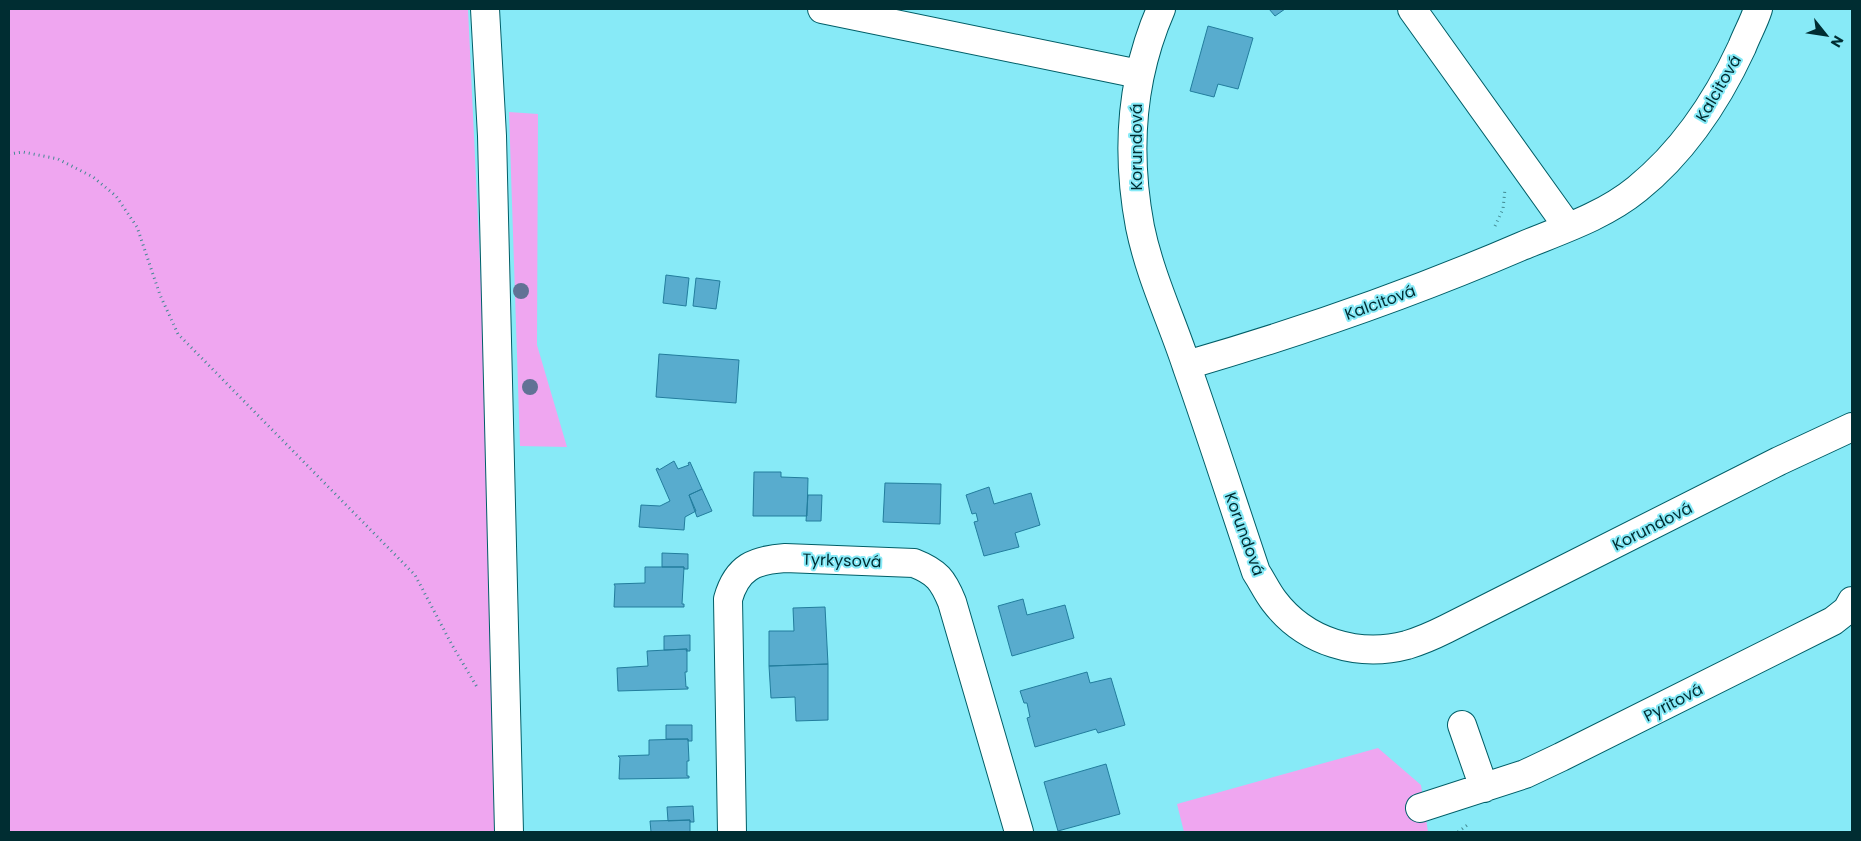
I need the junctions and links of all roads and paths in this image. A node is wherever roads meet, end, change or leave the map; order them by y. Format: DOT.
graph roads {
  1 [pos="485,9"];
  2 [pos="822,9"];
  3 [pos="1161,9"];
  4 [pos="1412,9"];
  5 [pos="1758,9"];
  6 [pos="1139,74"];
  7 [pos="9,154"];
  8 [pos="1568,227"];
  9 [pos="1187,365"];
  10 [pos="1852,427"];
  11 [pos="1852,601"];
  12 [pos="478,690"];
  13 [pos="1462,725"];
  14 [pos="1484,788"];
  15 [pos="1420,808"];
  16 [pos="509,832"];
  17 [pos="732,832"];
  18 [pos="1019,832"];
  1 -- 16 [label="street"];
  2 -- 6 [label="street"];
  3 -- 6 [label="street, Korundová"];
  4 -- 8 [label="street"];
  5 -- 8 [label="street, Kalcitová"];
  6 -- 9 [label="street, Korundová"];
  7 -- 12 [label="path"];
  8 -- 9 [label="street, Kalcitová"];
  9 -- 10 [label="street, Korundová"];
  11 -- 14 [label="street, Pyritová"];
  13 -- 14 [label="street"];
  14 -- 15 [label="street, Pyritová"];
  17 -- 18 [label="street, Tyrkysová"];
}
